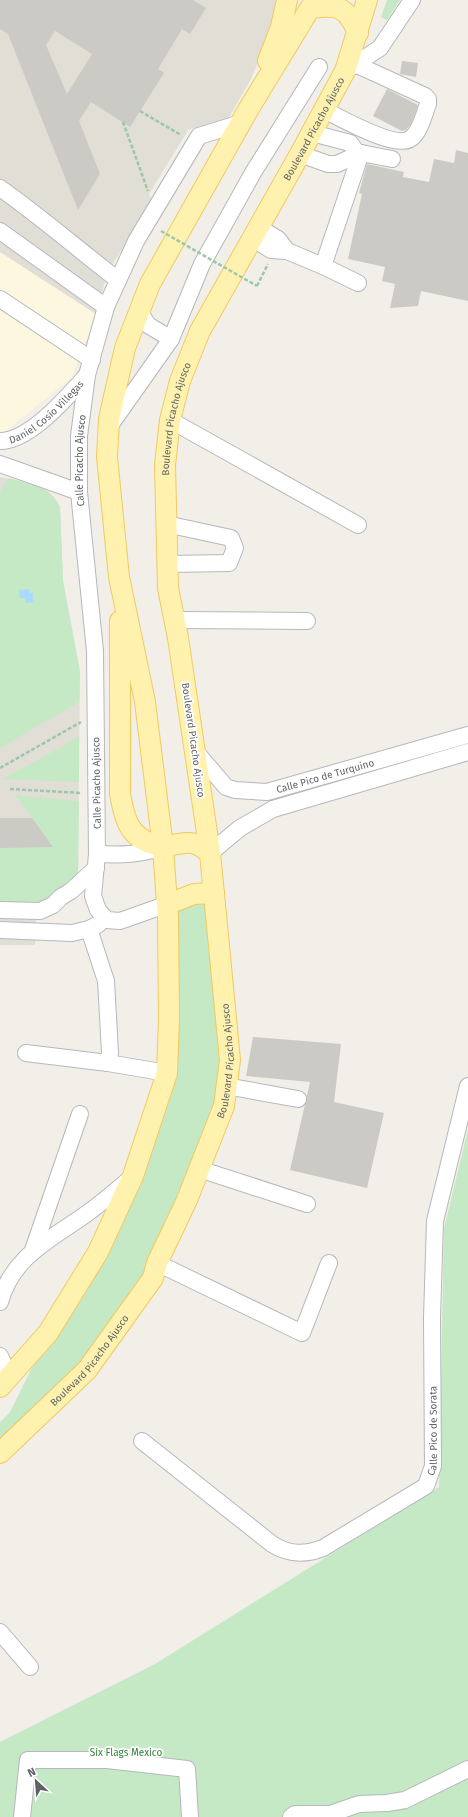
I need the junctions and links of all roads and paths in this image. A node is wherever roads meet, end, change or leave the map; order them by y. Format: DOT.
graph roads {
  1 [pos="287,0"];
  2 [pos="367,0"];
  3 [pos="412,0"];
  4 [pos="313,4"];
  5 [pos="358,33"];
  6 [pos="319,67"];
  7 [pos="350,67"];
  8 [pos="324,110"];
  9 [pos="140,111"];
  10 [pos="245,117"];
  11 [pos="124,122"];
  12 [pos="312,133"];
  13 [pos="181,136"];
  14 [pos="300,154"];
  15 [pos="360,154"];
  16 [pos="392,159"];
  17 [pos="0,188"];
  18 [pos="148,191"];
  19 [pos="0,231"];
  20 [pos="161,231"];
  21 [pos="255,232"];
  22 [pos="270,262"];
  23 [pos="323,266"];
  24 [pos="118,280"];
  25 [pos="358,283"];
  26 [pos="0,299"];
  27 [pos="106,307"];
  28 [pos="139,310"];
  29 [pos="171,339"];
  30 [pos="92,360"];
  31 [pos="87,375"];
  32 [pos="170,420"];
  33 [pos="108,428"];
  34 [pos="0,440"];
  35 [pos="0,464"];
  36 [pos="79,492"];
  37 [pos="166,524"];
  38 [pos="358,525"];
  39 [pos="168,564"];
  40 [pos="120,577"];
  41 [pos="174,620"];
  42 [pos="307,621"];
  43 [pos="84,721"];
  44 [pos="468,735"];
  45 [pos="196,752"];
  46 [pos="468,752"];
  47 [pos="0,768"];
  48 [pos="10,789"];
  49 [pos="84,793"];
  50 [pos="163,846"];
  51 [pos="210,853"];
  52 [pos="96,861"];
  53 [pos="214,894"];
  54 [pos="168,904"];
  55 [pos="53,905"];
  56 [pos="0,910"];
  57 [pos="107,920"];
  58 [pos="89,929"];
  59 [pos="0,930"];
  60 [pos="61,933"];
  61 [pos="26,1053"];
  62 [pos="108,1063"];
  63 [pos="167,1073"];
  64 [pos="226,1086"];
  65 [pos="468,1086"];
  66 [pos="298,1099"];
  67 [pos="80,1114"];
  68 [pos="199,1169"];
  69 [pos="134,1176"];
  70 [pos="307,1204"];
  71 [pos="34,1250"];
  72 [pos="157,1263"];
  73 [pos="329,1263"];
  74 [pos="0,1302"];
  75 [pos="0,1356"];
  76 [pos="5,1382"];
  77 [pos="142,1441"];
  78 [pos="0,1453"];
  79 [pos="0,1632"];
  80 [pos="30,1667"];
  81 [pos="468,1769"];
  82 [pos="22,1817"];
  83 [pos="190,1817"];
  84 [pos="291,1817"];
  1 -- 10 [label="main road"];
  2 -- 5 [label="main road, Boulevard Picacho Ajusco"];
  3 -- 7 [label="street"];
  4 -- 5 [label="main road"];
  4 -- 10 [label="main road"];
  5 -- 7 [label="main road, Boulevard Picacho Ajusco"];
  6 -- 29 [label="street"];
  7 -- 8 [label="main road, Boulevard Picacho Ajusco"];
  7 -- 8 [label="street"];
  8 -- 12 [label="main road, Boulevard Picacho Ajusco"];
  9 -- 13 [label="path"];
  10 -- 24 [label="street, Calle Picacho Ajusco"];
  10 -- 28 [label="main road"];
  11 -- 18 [label="path"];
  12 -- 14 [label="main road, Boulevard Picacho Ajusco"];
  12 -- 15 [label="street"];
  14 -- 15 [label="street"];
  14 -- 21 [label="main road, Boulevard Picacho Ajusco"];
  15 -- 16 [label="street"];
  15 -- 23 [label="street"];
  17 -- 24 [label="street"];
  19 -- 27 [label="street"];
  20 -- 22 [label="path, bridge"];
  21 -- 23 [label="street"];
  21 -- 32 [label="main road, Boulevard Picacho Ajusco"];
  23 -- 25 [label="street"];
  24 -- 27 [label="street, Calle Picacho Ajusco"];
  26 -- 30 [label="street"];
  27 -- 30 [label="street, Calle Picacho Ajusco"];
  28 -- 29 [label="street"];
  28 -- 33 [label="main road"];
  29 -- 33 [label="street"];
  30 -- 31 [label="street, Calle Picacho Ajusco"];
  31 -- 34 [label="street, Daniel Cosío Villegas"];
  31 -- 36 [label="street, Calle Picacho Ajusco"];
  32 -- 37 [label="main road, Boulevard Picacho Ajusco"];
  32 -- 38 [label="street"];
  33 -- 40 [label="main road"];
  35 -- 36 [label="street"];
  36 -- 52 [label="street, Calle Picacho Ajusco"];
  37 -- 39 [label="main road, Boulevard Picacho Ajusco"];
  37 -- 39 [label="street"];
  39 -- 41 [label="main road, Boulevard Picacho Ajusco"];
  40 -- 50 [label="main road"];
  40 -- 50 [label="main road"];
  41 -- 42 [label="street"];
  41 -- 45 [label="main road, Boulevard Picacho Ajusco"];
  43 -- 47 [label="path"];
  44 -- 45 [label="street, Calle Pico de Turquino"];
  45 -- 51 [label="main road, Boulevard Picacho Ajusco"];
  46 -- 51 [label="street, Calle Pico de Turquino"];
  48 -- 49 [label="path"];
  50 -- 51 [label="main road"];
  50 -- 52 [label="street"];
  50 -- 54 [label="main road"];
  51 -- 53 [label="main road, Boulevard Picacho Ajusco"];
  52 -- 55 [label="street"];
  52 -- 57 [label="street, Calle Picacho Ajusco"];
  53 -- 54 [label="main road"];
  53 -- 64 [label="main road, Boulevard Picacho Ajusco"];
  54 -- 57 [label="street"];
  54 -- 63 [label="main road"];
  55 -- 56 [label="street"];
  55 -- 60 [label="street"];
  57 -- 58 [label="street"];
  58 -- 60 [label="street"];
  58 -- 62 [label="street"];
  59 -- 60 [label="street"];
  61 -- 62 [label="street"];
  62 -- 63 [label="street"];
  63 -- 69 [label="main road"];
  64 -- 66 [label="street"];
  64 -- 68 [label="main road, Boulevard Picacho Ajusco"];
  65 -- 77 [label="street, Calle Pico de Sorata"];
  67 -- 71 [label="street"];
  68 -- 70 [label="street"];
  68 -- 72 [label="main road, Boulevard Picacho Ajusco"];
  69 -- 71 [label="street"];
  69 -- 76 [label="main road"];
  71 -- 74 [label="street"];
  72 -- 73 [label="street"];
  72 -- 78 [label="main road, Boulevard Picacho Ajusco"];
  75 -- 76 [label="street"];
  79 -- 80 [label="street"];
  81 -- 84 [label="street"];
  82 -- 83 [label="street"];
}
